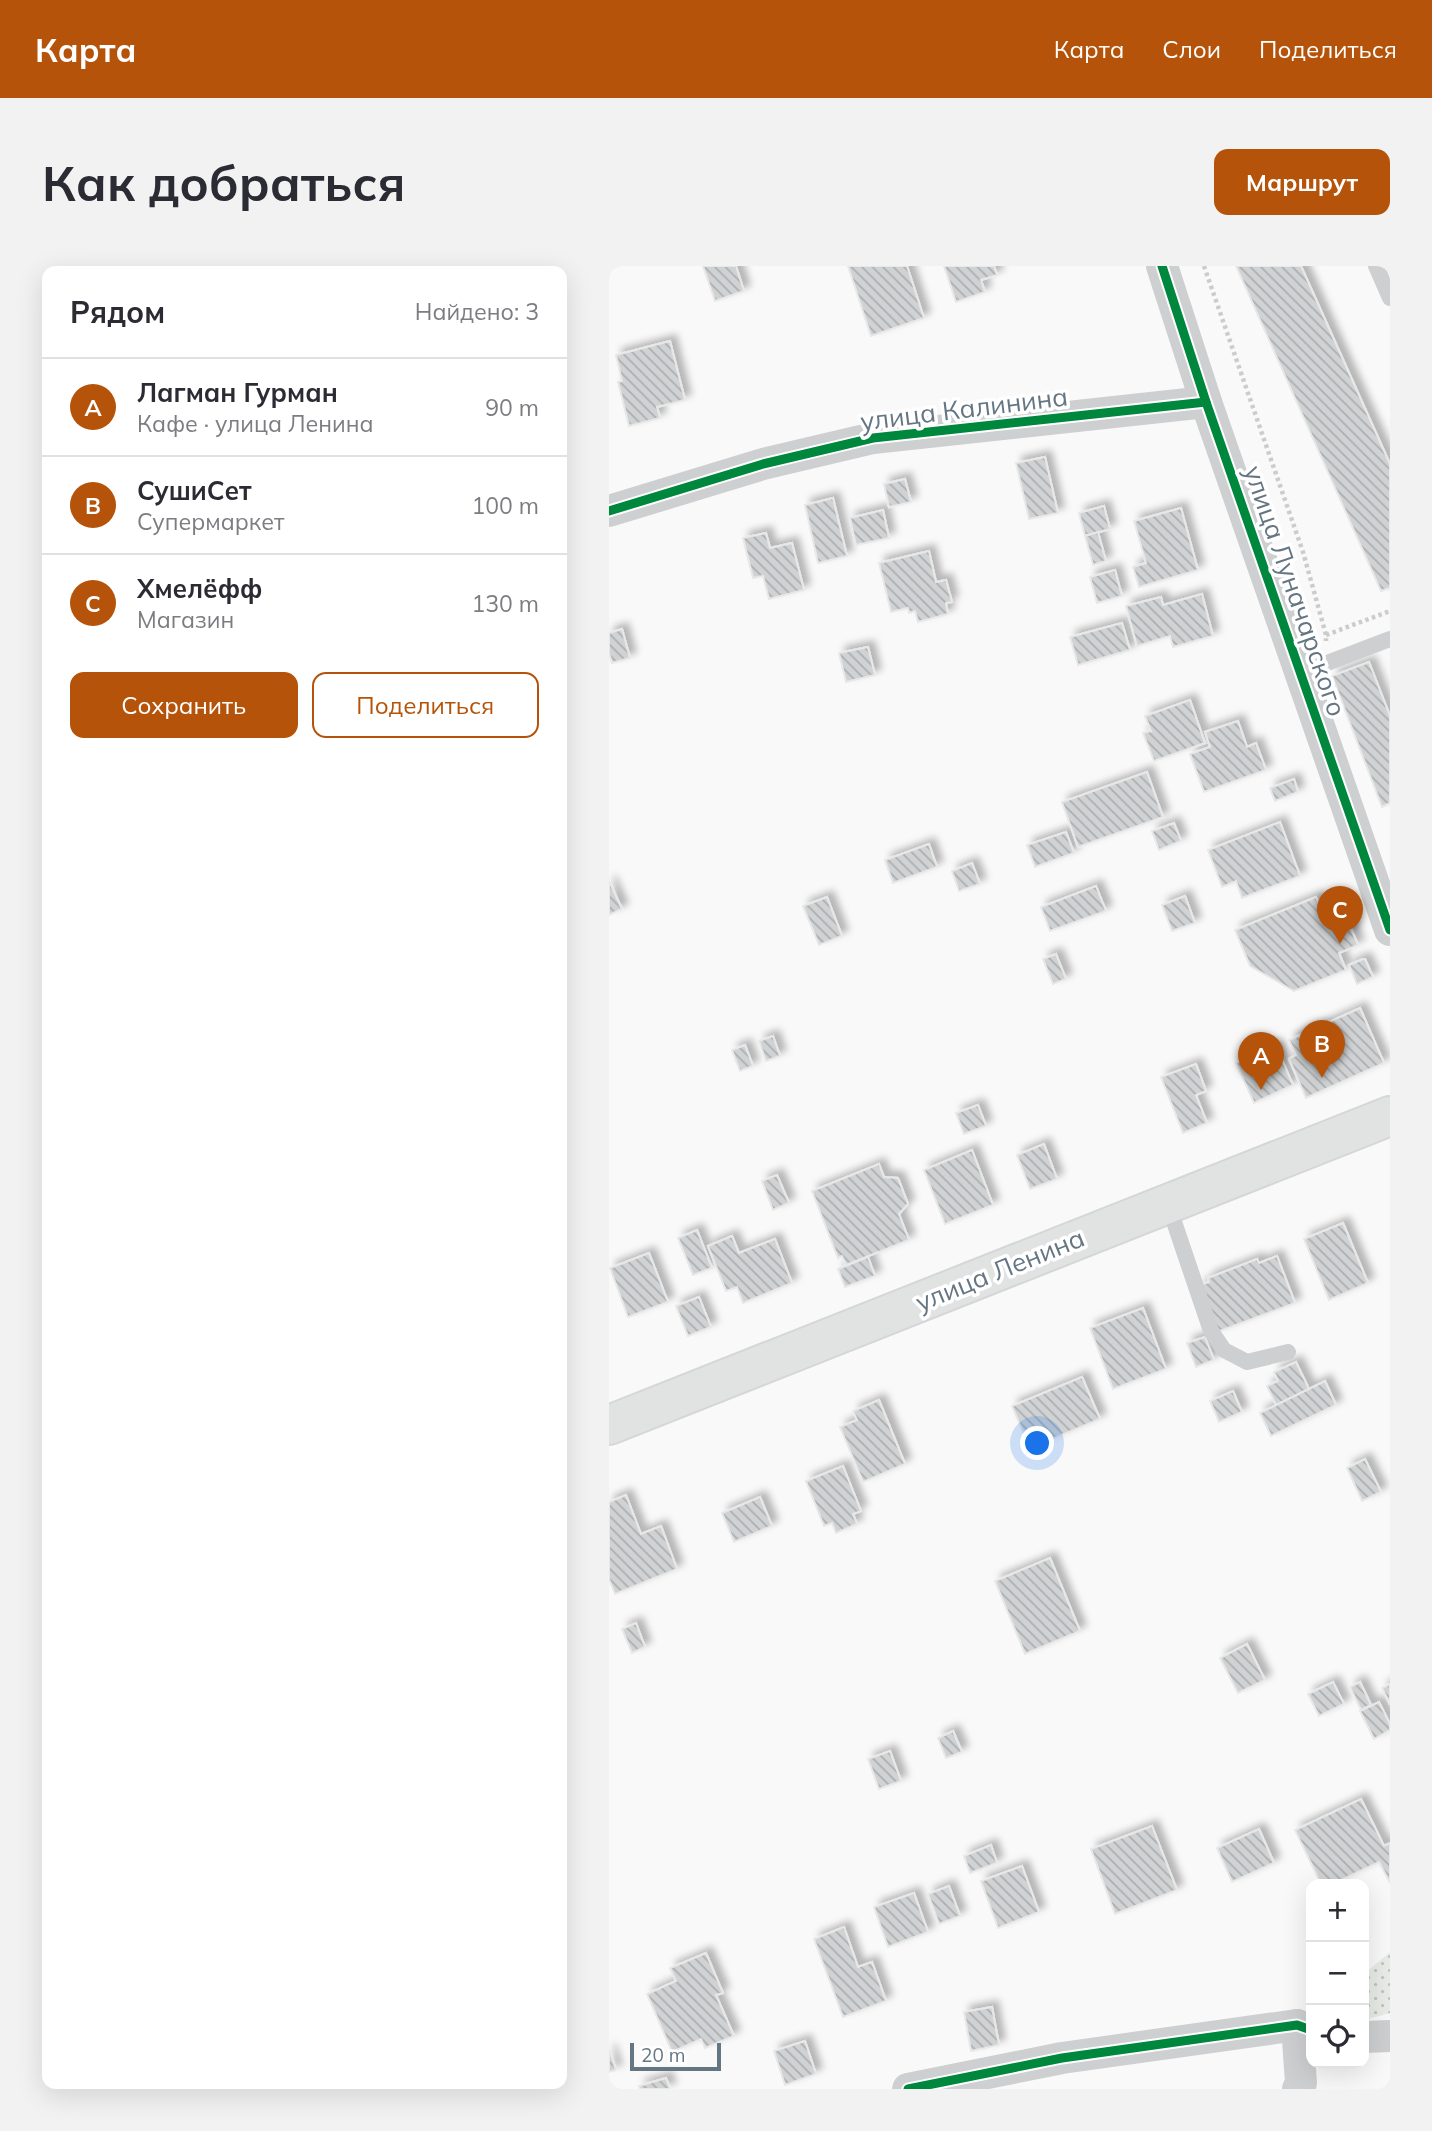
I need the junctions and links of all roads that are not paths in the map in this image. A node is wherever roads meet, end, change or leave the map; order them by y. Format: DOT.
graph roads {
  1 [pos="1162,266"];
  2 [pos="1376,266"];
  3 [pos="1390,298"];
  4 [pos="1206,402"];
  5 [pos="609,511"];
  6 [pos="1390,639"];
  7 [pos="1311,669"];
  8 [pos="1390,930"];
  9 [pos="1390,1116"];
  10 [pos="1168,1204"];
  11 [pos="1288,1352"];
  12 [pos="609,1425"];
  13 [pos="1304,2028"];
  14 [pos="1390,2036"];
  15 [pos="1369,2037"];
  16 [pos="908,2089"];
  17 [pos="1298,2089"];
  1 -- 4 [label="street, улица Луначарского"];
  2 -- 3 [label="lane"];
  4 -- 5 [label="street, улица Калинина"];
  4 -- 7 [label="street, улица Луначарского"];
  6 -- 7 [label="lane"];
  7 -- 8 [label="street, улица Луначарского"];
  9 -- 10 [label="main road, улица Ленина"];
  10 -- 11 [label="lane"];
  10 -- 12 [label="main road, улица Ленина"];
  13 -- 16 [label="street"];
  13 -- 17 [label="street"];
  14 -- 15 [label="street"];
}
